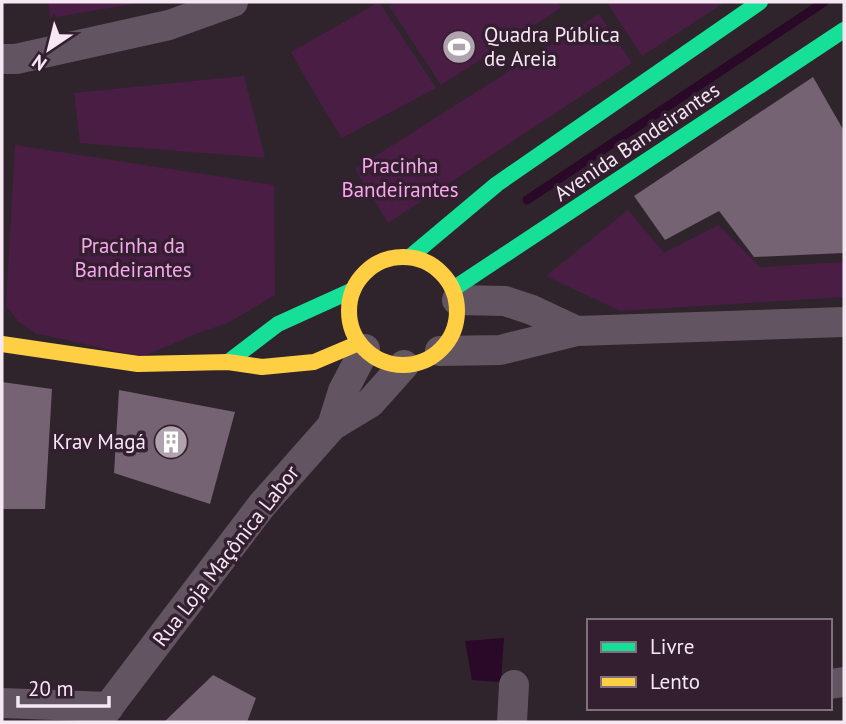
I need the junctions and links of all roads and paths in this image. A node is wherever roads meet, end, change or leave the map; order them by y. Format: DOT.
graph roads {
  1 [pos="233,2"];
  2 [pos="760,2"];
  3 [pos="844,30"];
  4 [pos="2,59"];
  5 [pos="410,257"];
  6 [pos="353,290"];
  7 [pos="455,295"];
  8 [pos="844,322"];
  9 [pos="577,331"];
  10 [pos="2,344"];
  11 [pos="362,346"];
  12 [pos="440,351"];
  13 [pos="228,362"];
  14 [pos="404,365"];
  15 [pos="332,426"];
  16 [pos="514,685"];
  17 [pos="2,703"];
  18 [pos="103,715"];
  19 [pos="512,722"];
  1 -- 4 [label="street"];
  2 -- 5 [label="street, Avenida Bandeirantes"];
  3 -- 7 [label="street, Avenida Bandeirantes"];
  5 -- 6 [label="street"];
  5 -- 7 [label="street"];
  6 -- 11 [label="street"];
  6 -- 13 [label="street"];
  7 -- 9 [label="street"];
  7 -- 12 [label="street"];
  8 -- 9 [label="street"];
  9 -- 12 [label="street"];
  10 -- 13 [label="street"];
  11 -- 13 [label="street"];
  11 -- 14 [label="street"];
  11 -- 15 [label="street, Rua Loja Maçônica Labor"];
  12 -- 14 [label="street"];
  14 -- 15 [label="street, Rua Loja Maçônica Labor"];
  15 -- 18 [label="street, Rua Loja Maçônica Labor"];
  16 -- 19 [label="street"];
  17 -- 18 [label="street"];
}
